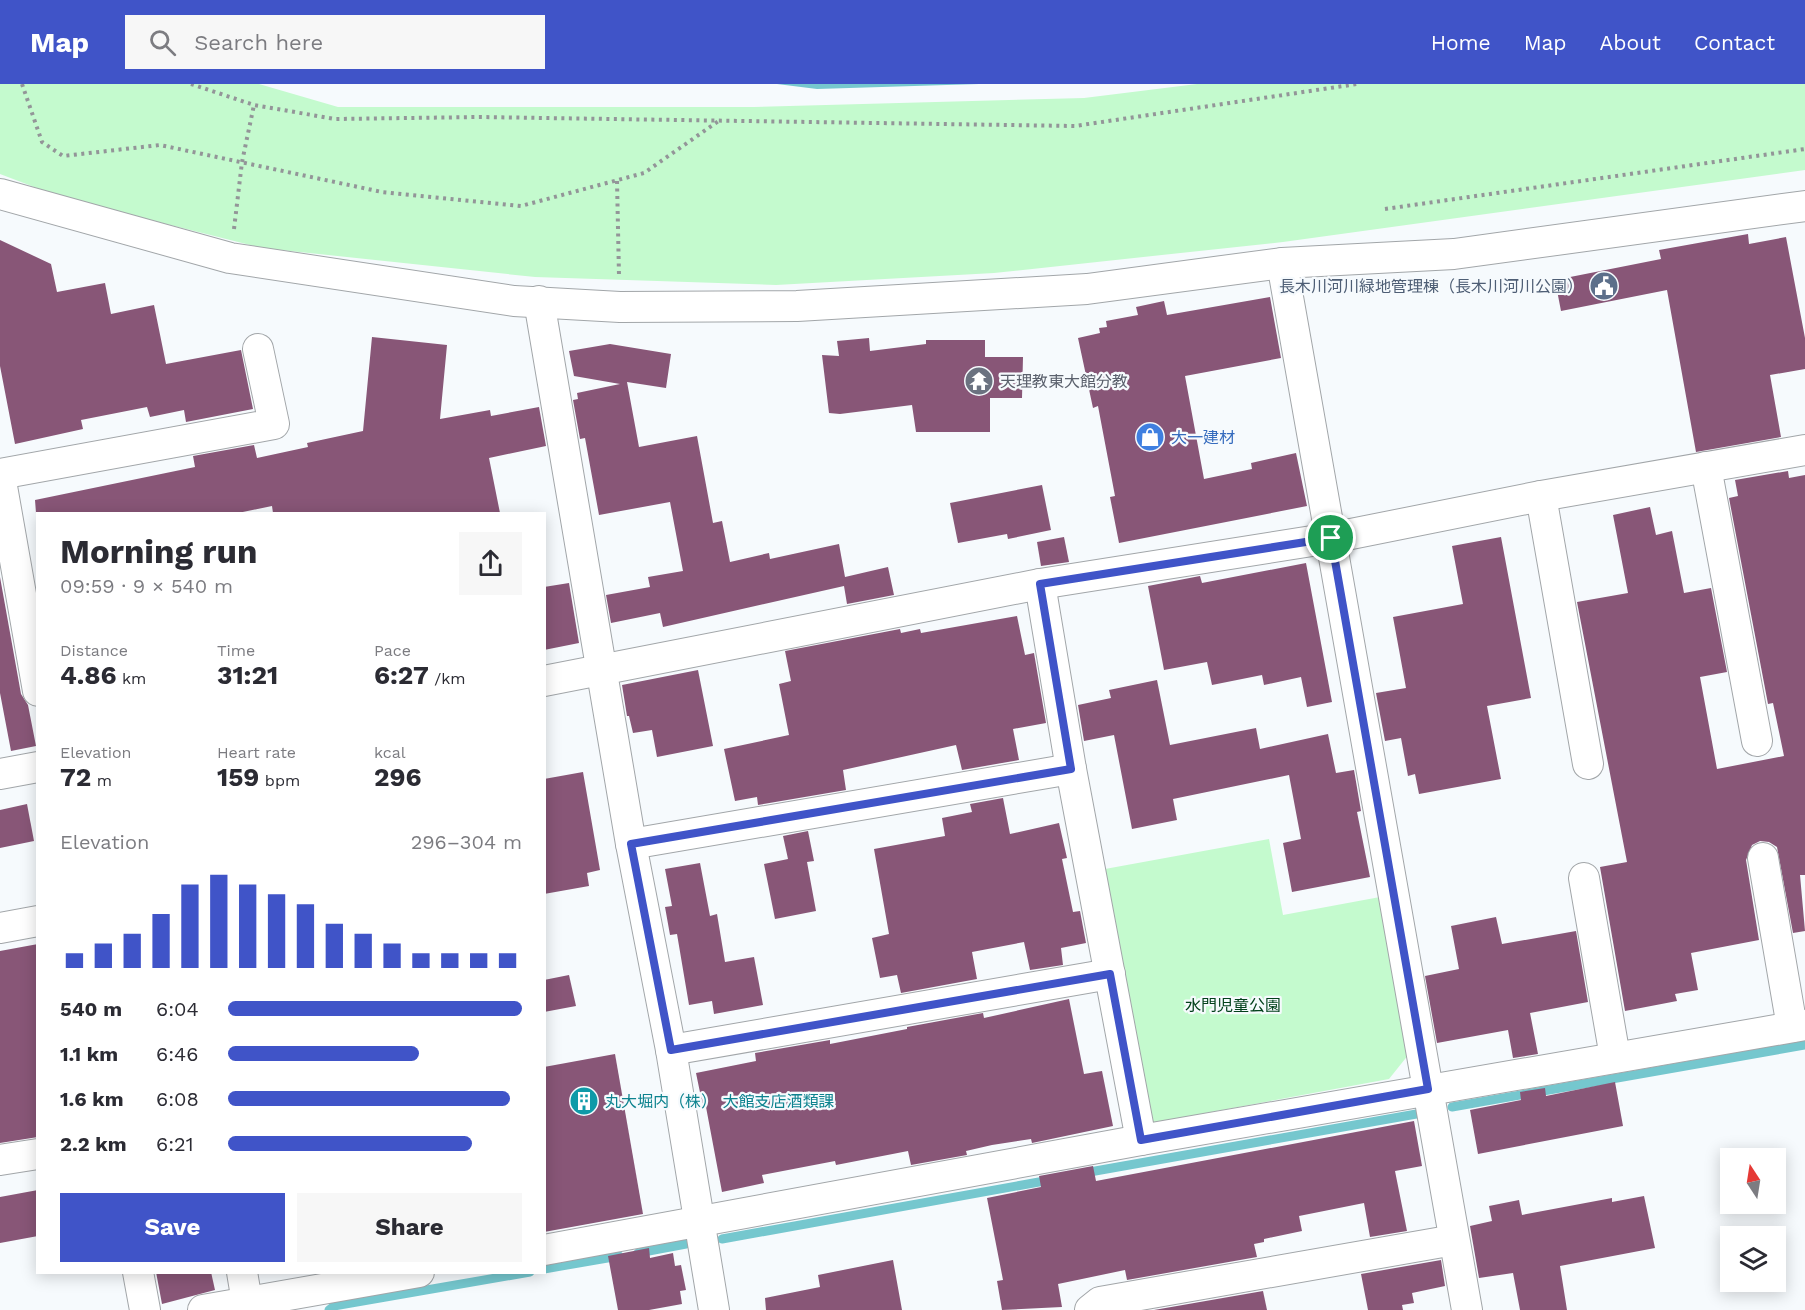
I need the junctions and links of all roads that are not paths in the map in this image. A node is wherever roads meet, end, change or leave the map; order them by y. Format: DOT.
graph roads {
  1 [pos="0,194"];
  2 [pos="1805,206"];
  3 [pos="1282,263"];
  4 [pos="539,301"];
  5 [pos="258,349"];
  6 [pos="1805,450"];
  7 [pos="1706,466"];
  8 [pos="0,475"];
  9 [pos="1541,496"];
  10 [pos="1331,538"];
  11 [pos="1040,584"];
  12 [pos="31,610"];
  13 [pos="36,667"];
  14 [pos="602,671"];
  15 [pos="546,681"];
  16 [pos="1757,741"];
  17 [pos="1588,764"];
  18 [pos="36,767"];
  19 [pos="1071,769"];
  20 [pos="0,774"];
  21 [pos="631,844"];
  22 [pos="1763,858"];
  23 [pos="1584,878"];
  24 [pos="36,921"];
  25 [pos="0,928"];
  26 [pos="1110,974"];
  27 [pos="1798,1026"];
  28 [pos="671,1050"];
  29 [pos="1615,1058"];
  30 [pos="1428,1089"];
  31 [pos="1141,1140"];
  32 [pos="36,1154"];
  33 [pos="0,1160"];
  34 [pos="699,1222"];
  35 [pos="1455,1240"];
  36 [pos="546,1250"];
  37 [pos="138,1274"];
  38 [pos="242,1274"];
  39 [pos="408,1274"];
  40 [pos="247,1302"];
  41 [pos="145,1310"];
  42 [pos="203,1310"];
  43 [pos="714,1310"];
  44 [pos="1090,1310"];
  45 [pos="1467,1310"];
  1 -- 4 [label="street"];
  2 -- 3 [label="street"];
  3 -- 4 [label="street"];
  3 -- 10 [label="street"];
  4 -- 14 [label="street"];
  5 -- 8 [label="street"];
  6 -- 7 [label="street"];
  7 -- 9 [label="street"];
  7 -- 16 [label="street"];
  8 -- 12 [label="street"];
  9 -- 10 [label="street"];
  9 -- 17 [label="street"];
  10 -- 11 [label="street"];
  10 -- 30 [label="street"];
  11 -- 14 [label="street"];
  11 -- 19 [label="street"];
  12 -- 13 [label="street"];
  14 -- 15 [label="street"];
  14 -- 21 [label="street"];
  18 -- 20 [label="street"];
  19 -- 21 [label="street"];
  19 -- 26 [label="street"];
  21 -- 28 [label="street"];
  22 -- 27 [label="street"];
  23 -- 29 [label="street"];
  24 -- 25 [label="street"];
  26 -- 28 [label="street"];
  26 -- 31 [label="street"];
  27 -- 29 [label="street"];
  28 -- 34 [label="street"];
  29 -- 30 [label="street"];
  30 -- 31 [label="street"];
  30 -- 35 [label="street"];
  31 -- 34 [label="street"];
  32 -- 33 [label="street"];
  34 -- 36 [label="street"];
  34 -- 43 [label="street"];
  35 -- 44 [label="street"];
  35 -- 45 [label="street"];
  37 -- 41 [label="street"];
  38 -- 40 [label="street"];
  39 -- 40 [label="street"];
  40 -- 42 [label="street"];
}
